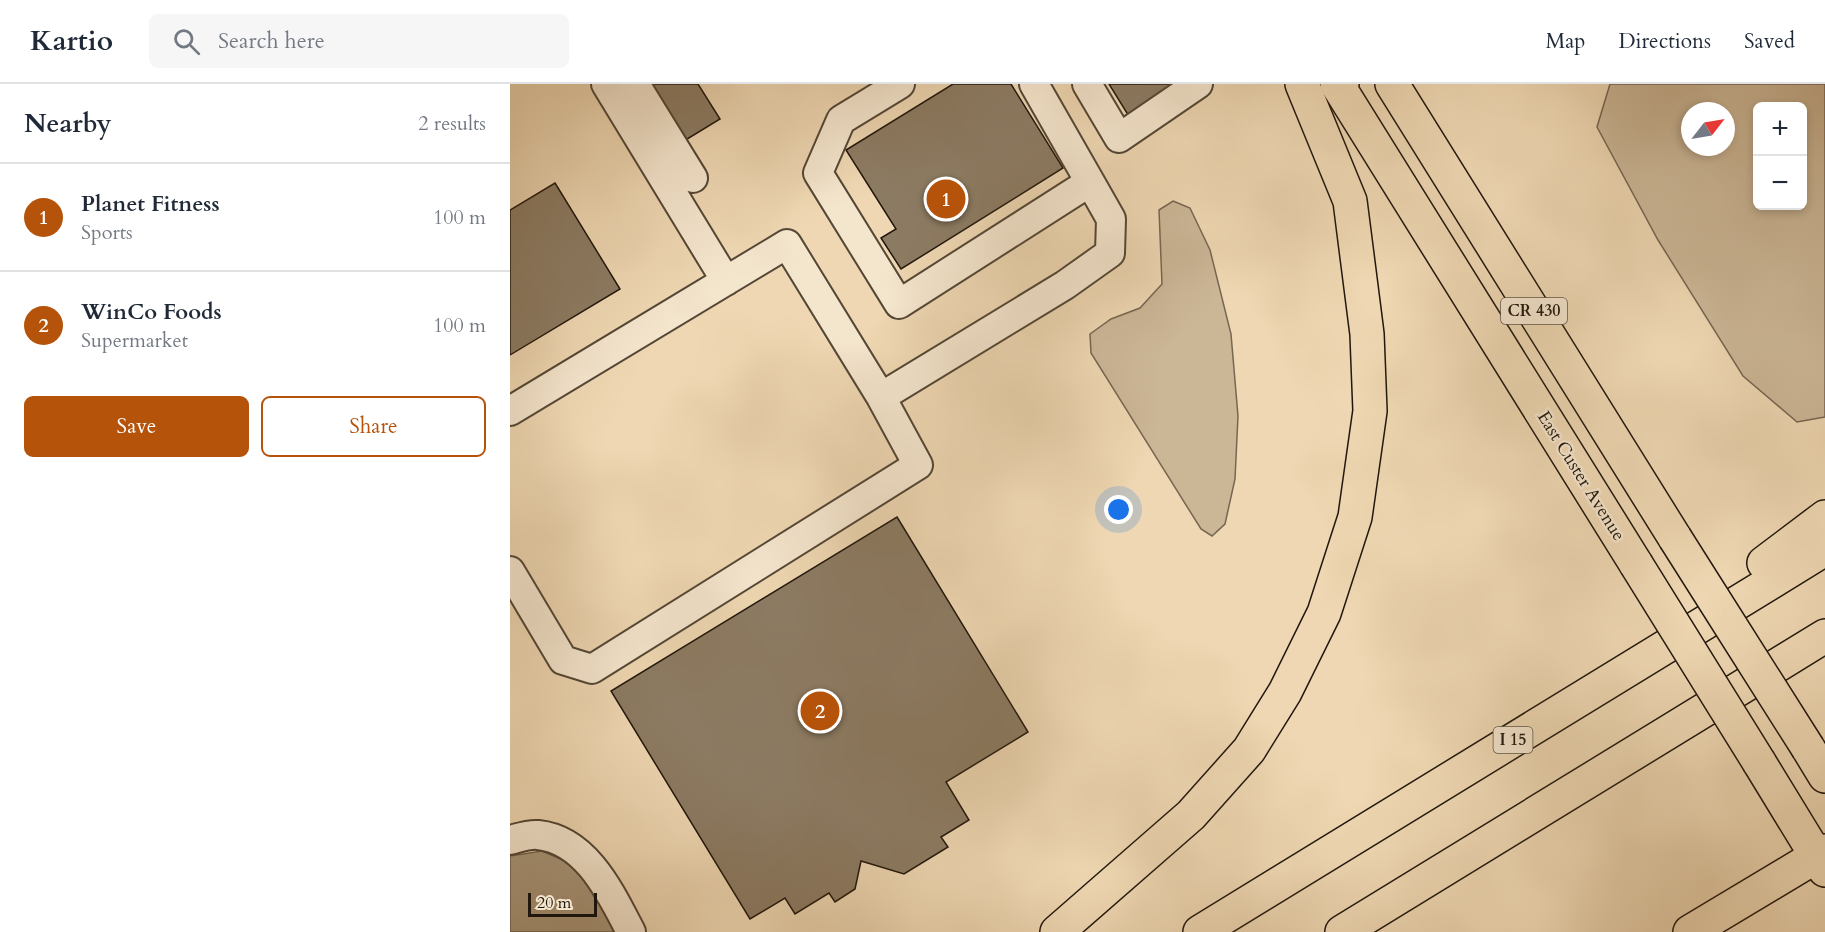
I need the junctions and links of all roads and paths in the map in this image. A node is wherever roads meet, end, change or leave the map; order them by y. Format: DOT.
graph roads {
  1 [pos="606,84"];
  2 [pos="635,84"];
  3 [pos="900,84"];
  4 [pos="1034,84"];
  5 [pos="1087,84"];
  6 [pos="1198,84"];
  7 [pos="1302,84"];
  8 [pos="1392,84"];
  9 [pos="1339,85"];
  10 [pos="693,178"];
  11 [pos="1090,182"];
  12 [pos="726,281"];
  13 [pos="881,397"];
  14 [pos="510,411"];
  15 [pos="1825,517"];
  16 [pos="1825,549"];
  17 [pos="510,571"];
  18 [pos="1825,636"];
  19 [pos="1563,709"];
  20 [pos="1825,776"];
  21 [pos="510,840"];
  22 [pos="1822,859"];
  23 [pos="631,932"];
  24 [pos="1057,932"];
  25 [pos="1200,932"];
  26 [pos="1342,932"];
  27 [pos="1690,932"];
  1 -- 12 [label="lane"];
  2 -- 10 [label="lane"];
  3 -- 11 [label="lane"];
  4 -- 11 [label="lane"];
  5 -- 6 [label="lane"];
  7 -- 24 [label="main road"];
  8 -- 20 [label="main road, CR 430, bridge"];
  9 -- 22 [label="main road, East Custer Avenue / CR 430, bridge"];
  11 -- 13 [label="lane"];
  12 -- 13 [label="lane"];
  12 -- 14 [label="lane"];
  13 -- 17 [label="lane"];
  15 -- 19 [label="main road"];
  16 -- 19 [label="main road, I 15"];
  18 -- 26 [label="main road"];
  19 -- 25 [label="main road, I 15"];
  21 -- 23 [label="lane"];
  22 -- 27 [label="main road"];
}
